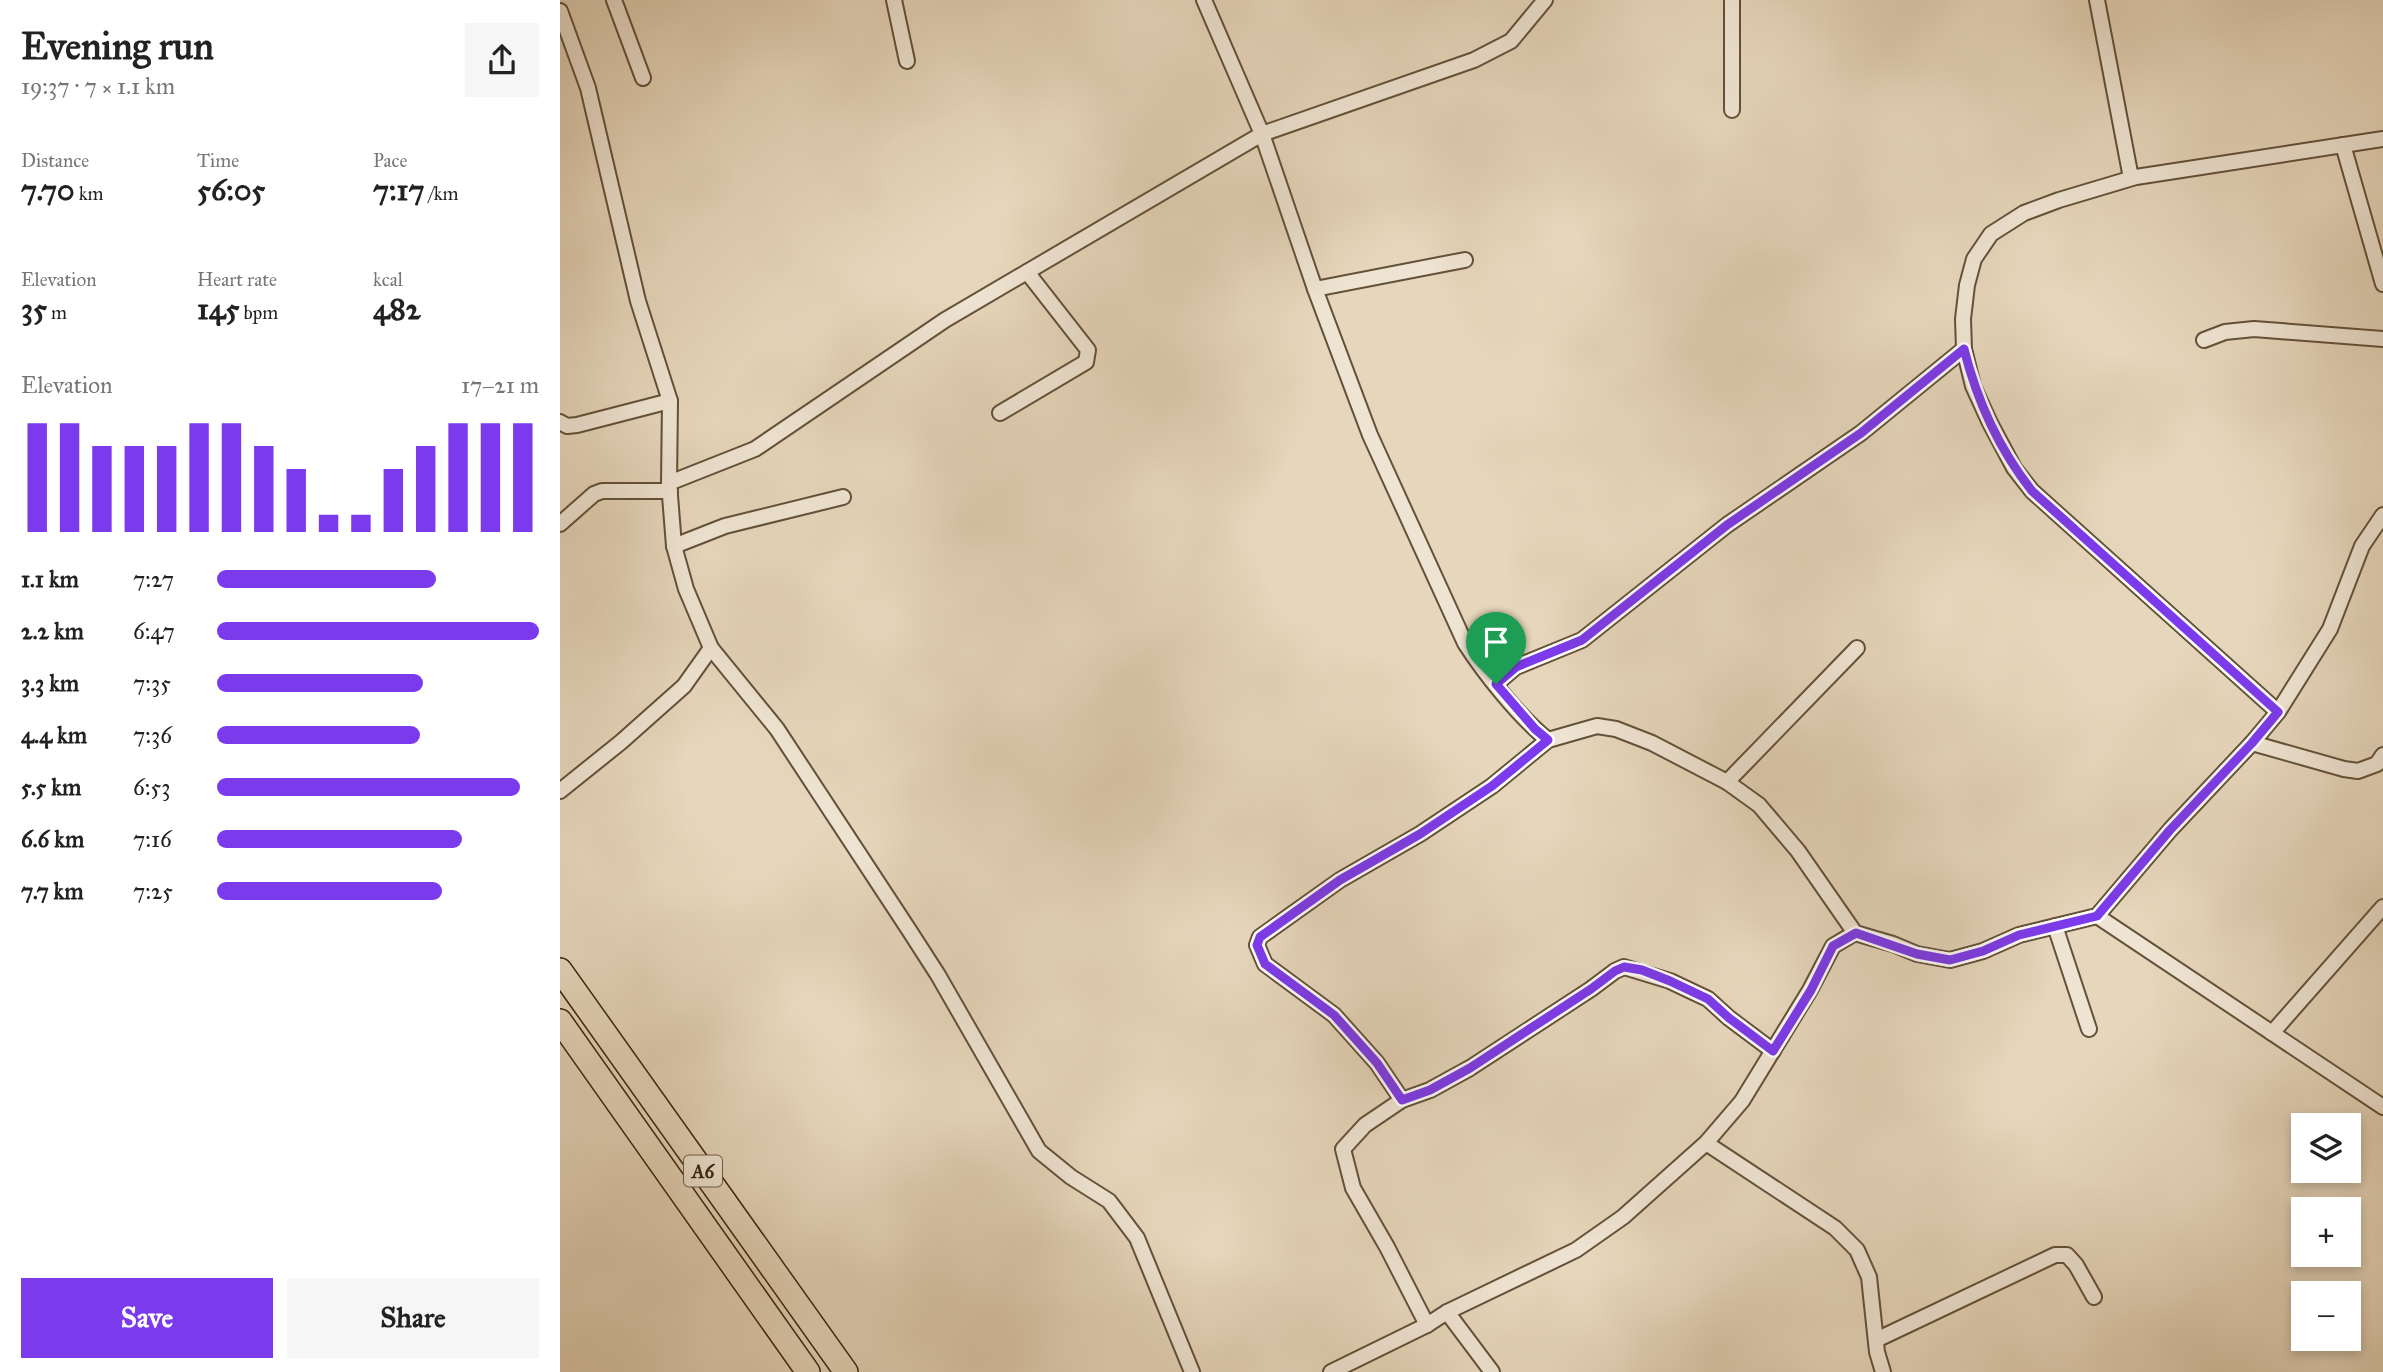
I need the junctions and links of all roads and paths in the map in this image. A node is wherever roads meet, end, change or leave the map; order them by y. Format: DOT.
graph roads {
  1 [pos="614,0"];
  2 [pos="894,0"];
  3 [pos="1203,0"];
  4 [pos="1545,0"];
  5 [pos="1732,0"];
  6 [pos="2097,0"];
  7 [pos="560,11"];
  8 [pos="907,61"];
  9 [pos="643,78"];
  10 [pos="1732,110"];
  11 [pos="1262,134"];
  12 [pos="2383,139"];
  13 [pos="2343,145"];
  14 [pos="2131,178"];
  15 [pos="1465,260"];
  16 [pos="1027,272"];
  17 [pos="2383,284"];
  18 [pos="1315,289"];
  19 [pos="2383,339"];
  20 [pos="2204,340"];
  21 [pos="1964,349"];
  22 [pos="670,401"];
  23 [pos="999,413"];
  24 [pos="560,422"];
  25 [pos="670,487"];
  26 [pos="843,497"];
  27 [pos="2383,515"];
  28 [pos="560,524"];
  29 [pos="674,547"];
  30 [pos="711,648"];
  31 [pos="1857,648"];
  32 [pos="1496,684"];
  33 [pos="2278,712"];
  34 [pos="1548,740"];
  35 [pos="2252,743"];
  36 [pos="2383,755"];
  37 [pos="1727,782"];
  38 [pos="560,791"];
  39 [pos="2383,907"];
  40 [pos="2097,916"];
  41 [pos="2055,926"];
  42 [pos="1856,933"];
  43 [pos="560,970"];
  44 [pos="560,1021"];
  45 [pos="2089,1029"];
  46 [pos="2272,1033"];
  47 [pos="1773,1051"];
  48 [pos="1402,1100"];
  49 [pos="2383,1107"];
  50 [pos="1706,1143"];
  51 [pos="2094,1297"];
  52 [pos="1447,1312"];
  53 [pos="1427,1325"];
  54 [pos="1876,1340"];
  55 [pos="808,1372"];
  56 [pos="846,1372"];
  57 [pos="1192,1372"];
  58 [pos="1331,1372"];
  59 [pos="1492,1372"];
  60 [pos="1883,1372"];
  1 -- 9 [label="street"];
  2 -- 8 [label="street"];
  3 -- 11 [label="street"];
  4 -- 11 [label="street"];
  5 -- 10 [label="street"];
  6 -- 14 [label="street"];
  7 -- 22 [label="street"];
  11 -- 16 [label="street"];
  11 -- 18 [label="street"];
  12 -- 13 [label="street"];
  13 -- 14 [label="street"];
  13 -- 17 [label="street"];
  14 -- 21 [label="street"];
  15 -- 18 [label="street"];
  16 -- 23 [label="street"];
  16 -- 25 [label="street"];
  18 -- 32 [label="street"];
  19 -- 20 [label="street"];
  21 -- 32 [label="street"];
  21 -- 33 [label="street"];
  22 -- 24 [label="street"];
  22 -- 25 [label="street"];
  25 -- 28 [label="street"];
  25 -- 29 [label="street"];
  26 -- 29 [label="street"];
  27 -- 33 [label="street"];
  29 -- 30 [label="street"];
  30 -- 38 [label="street"];
  30 -- 57 [label="street"];
  31 -- 37 [label="street"];
  32 -- 34 [label="street"];
  33 -- 35 [label="street"];
  34 -- 37 [label="street"];
  34 -- 48 [label="street"];
  35 -- 36 [label="street"];
  35 -- 40 [label="street"];
  37 -- 42 [label="street"];
  39 -- 46 [label="street"];
  40 -- 41 [label="street"];
  40 -- 46 [label="street"];
  41 -- 42 [label="street"];
  41 -- 45 [label="street"];
  42 -- 47 [label="street"];
  43 -- 56 [label="highway, A6"];
  44 -- 55 [label="highway, A6"];
  46 -- 49 [label="street"];
  47 -- 48 [label="street"];
  47 -- 50 [label="street"];
  48 -- 53 [label="street"];
  50 -- 52 [label="street"];
  50 -- 54 [label="street"];
  51 -- 54 [label="street"];
  52 -- 53 [label="street"];
  52 -- 59 [label="street"];
  53 -- 58 [label="street"];
  54 -- 60 [label="street"];
}
